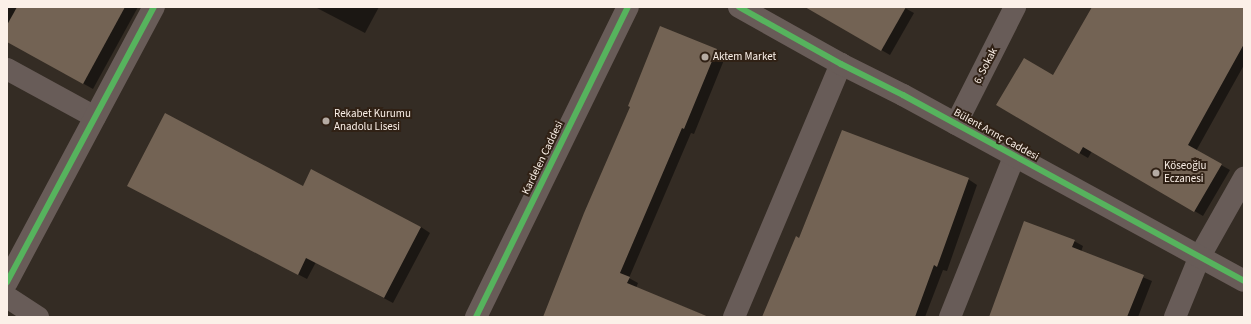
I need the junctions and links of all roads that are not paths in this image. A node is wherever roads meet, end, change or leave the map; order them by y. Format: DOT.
graph roads {
  1 [pos="154,7"];
  2 [pos="628,7"];
  3 [pos="739,7"];
  4 [pos="1015,7"];
  5 [pos="841,64"];
  6 [pos="7,69"];
  7 [pos="95,117"];
  8 [pos="956,124"];
  9 [pos="1014,157"];
  10 [pos="1244,178"];
  11 [pos="1200,256"];
  12 [pos="1244,281"];
  13 [pos="7,282"];
  14 [pos="7,297"];
  15 [pos="38,317"];
  16 [pos="476,317"];
  17 [pos="734,317"];
  18 [pos="950,317"];
  19 [pos="1175,317"];
  1 -- 7 [label="street"];
  2 -- 16 [label="street, Kardelen Caddesi"];
  3 -- 5 [label="street, Bülent Arınç Caddesi"];
  4 -- 8 [label="street, 6. Sokak"];
  5 -- 8 [label="street, Bülent Arınç Caddesi"];
  5 -- 17 [label="street"];
  6 -- 7 [label="street"];
  7 -- 13 [label="street"];
  8 -- 9 [label="street, Bülent Arınç Caddesi"];
  9 -- 11 [label="street, Bülent Arınç Caddesi"];
  9 -- 18 [label="street"];
  10 -- 11 [label="street"];
  11 -- 12 [label="street, Bülent Arınç Caddesi"];
  11 -- 19 [label="street"];
  14 -- 15 [label="street"];
}
